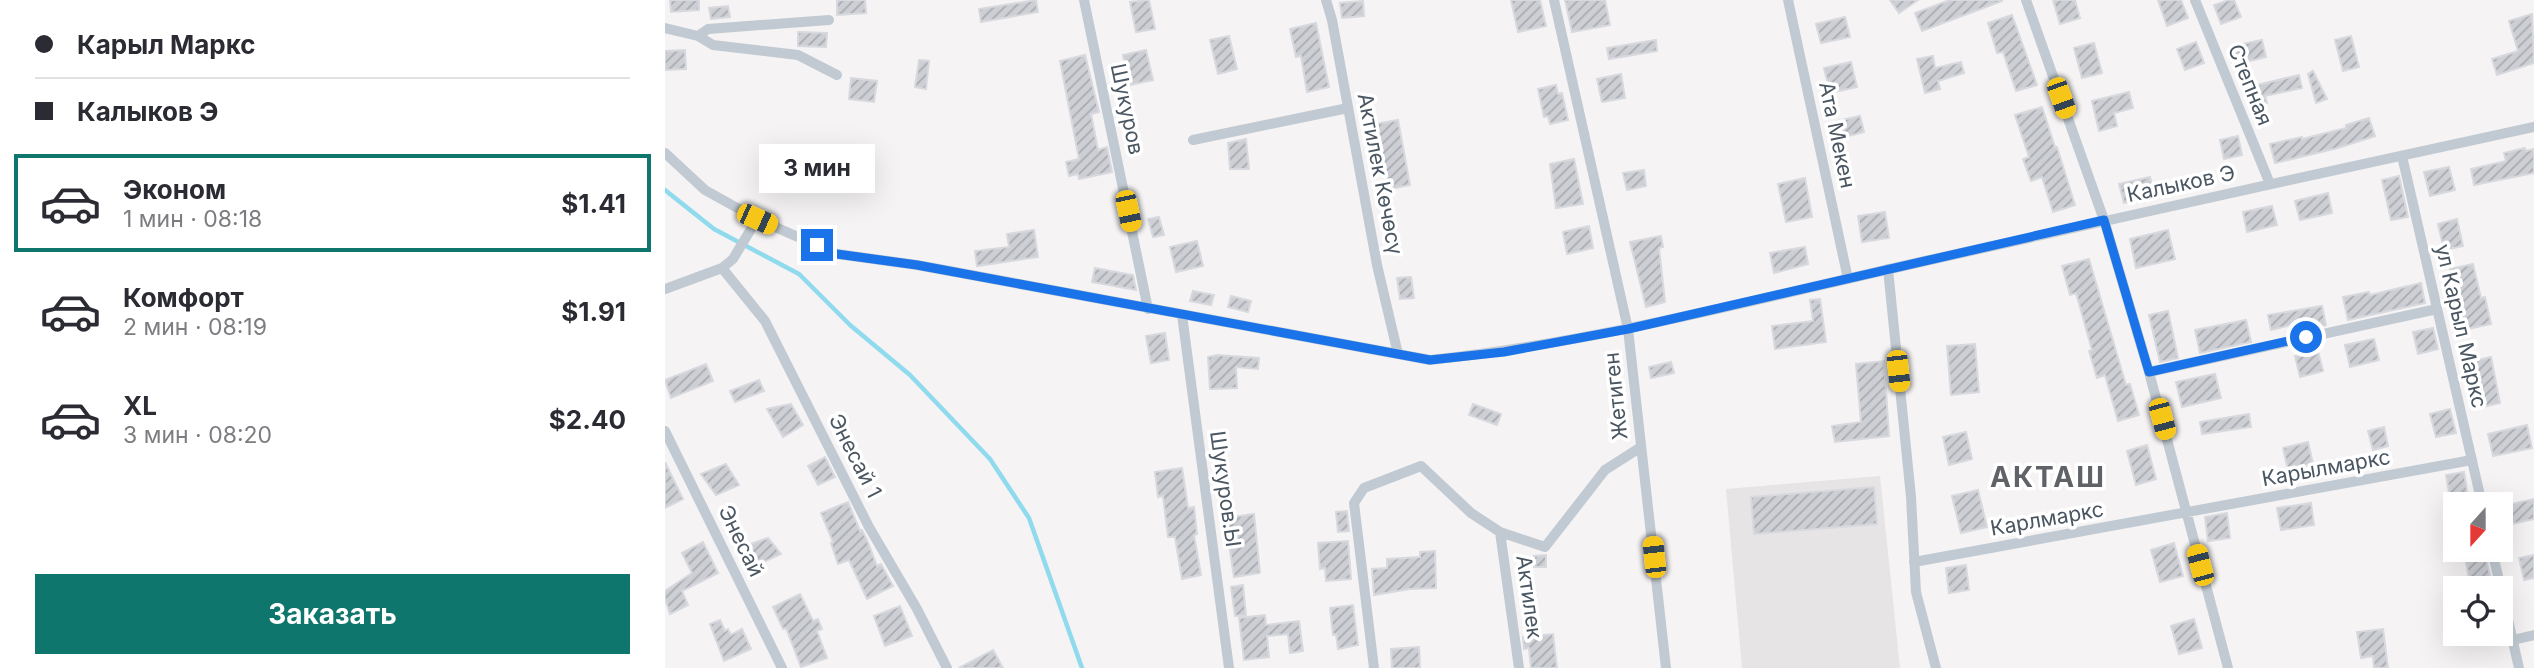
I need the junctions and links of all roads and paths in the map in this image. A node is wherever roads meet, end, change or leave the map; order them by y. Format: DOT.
graph roads {
  1 [pos="1084,0"];
  2 [pos="1326,0"];
  3 [pos="1554,0"];
  4 [pos="1788,0"];
  5 [pos="2026,0"];
  6 [pos="2195,0"];
  7 [pos="829,20"];
  8 [pos="665,28"];
  9 [pos="698,36"];
  10 [pos="837,75"];
  11 [pos="1348,108"];
  12 [pos="2534,127"];
  13 [pos="1193,140"];
  14 [pos="665,153"];
  15 [pos="2402,156"];
  16 [pos="2270,184"];
  17 [pos="2104,220"];
  18 [pos="755,223"];
  19 [pos="722,268"];
  20 [pos="1888,270"];
  21 [pos="1848,279"];
  22 [pos="665,289"];
  23 [pos="1148,309"];
  24 [pos="2437,309"];
  25 [pos="1182,315"];
  26 [pos="1628,329"];
  27 [pos="1398,354"];
  28 [pos="2149,372"];
  29 [pos="665,431"];
  30 [pos="1641,447"];
  31 [pos="2472,460"];
  32 [pos="2479,492"];
  33 [pos="2186,513"];
  34 [pos="1500,532"];
  35 [pos="1914,562"];
  36 [pos="2534,635"];
  37 [pos="2513,640"];
  38 [pos="782,668"];
  39 [pos="947,668"];
  40 [pos="1229,668"];
  41 [pos="1374,668"];
  42 [pos="1519,668"];
  43 [pos="1666,668"];
  44 [pos="1936,668"];
  45 [pos="2228,668"];
  46 [pos="2519,668"];
  1 -- 23 [label="street, Шукуров"];
  2 -- 11 [label="street, Актилек Көчөсү"];
  3 -- 26 [label="street, Жетиген"];
  4 -- 21 [label="street, Ата Мекен"];
  5 -- 17 [label="street"];
  6 -- 16 [label="street, Степная"];
  7 -- 9 [label="street"];
  8 -- 9 [label="street"];
  9 -- 10 [label="street"];
  11 -- 13 [label="street"];
  11 -- 27 [label="street, Актилек Көчөсү"];
  12 -- 15 [label="street, Калыков Э"];
  14 -- 18 [label="street, Калыков Э"];
  15 -- 16 [label="street, Калыков Э"];
  15 -- 24 [label="street, ул Карыл Маркс"];
  16 -- 17 [label="street, Калыков Э"];
  17 -- 20 [label="street, Калыков Э"];
  17 -- 28 [label="street"];
  18 -- 19 [label="street"];
  18 -- 23 [label="street, Калыков Э"];
  19 -- 22 [label="street"];
  19 -- 39 [label="street, Энесай 1"];
  20 -- 21 [label="street, Калыков Э"];
  20 -- 35 [label="street"];
  21 -- 26 [label="street, Калыков Э"];
  23 -- 25 [label="street, Калыков Э"];
  24 -- 28 [label="street"];
  24 -- 31 [label="street, ул Карыл Маркс"];
  25 -- 27 [label="street, Калыков Э"];
  25 -- 40 [label="street, Шукуров.Ы"];
  26 -- 27 [label="street, Калыков Э"];
  26 -- 30 [label="street, Жетиген"];
  28 -- 33 [label="street"];
  29 -- 38 [label="street, Энесай"];
  30 -- 34 [label="street"];
  30 -- 43 [label="street, Жетиген"];
  31 -- 32 [label="street, ул Карыл Маркс"];
  31 -- 33 [label="street, Карылмаркс"];
  33 -- 35 [label="street, Карлмаркс"];
  33 -- 45 [label="street"];
  34 -- 41 [label="street"];
  34 -- 42 [label="street, Актилек"];
  35 -- 44 [label="street"];
  36 -- 37 [label="street"];
  37 -- 46 [label="street"];
}
